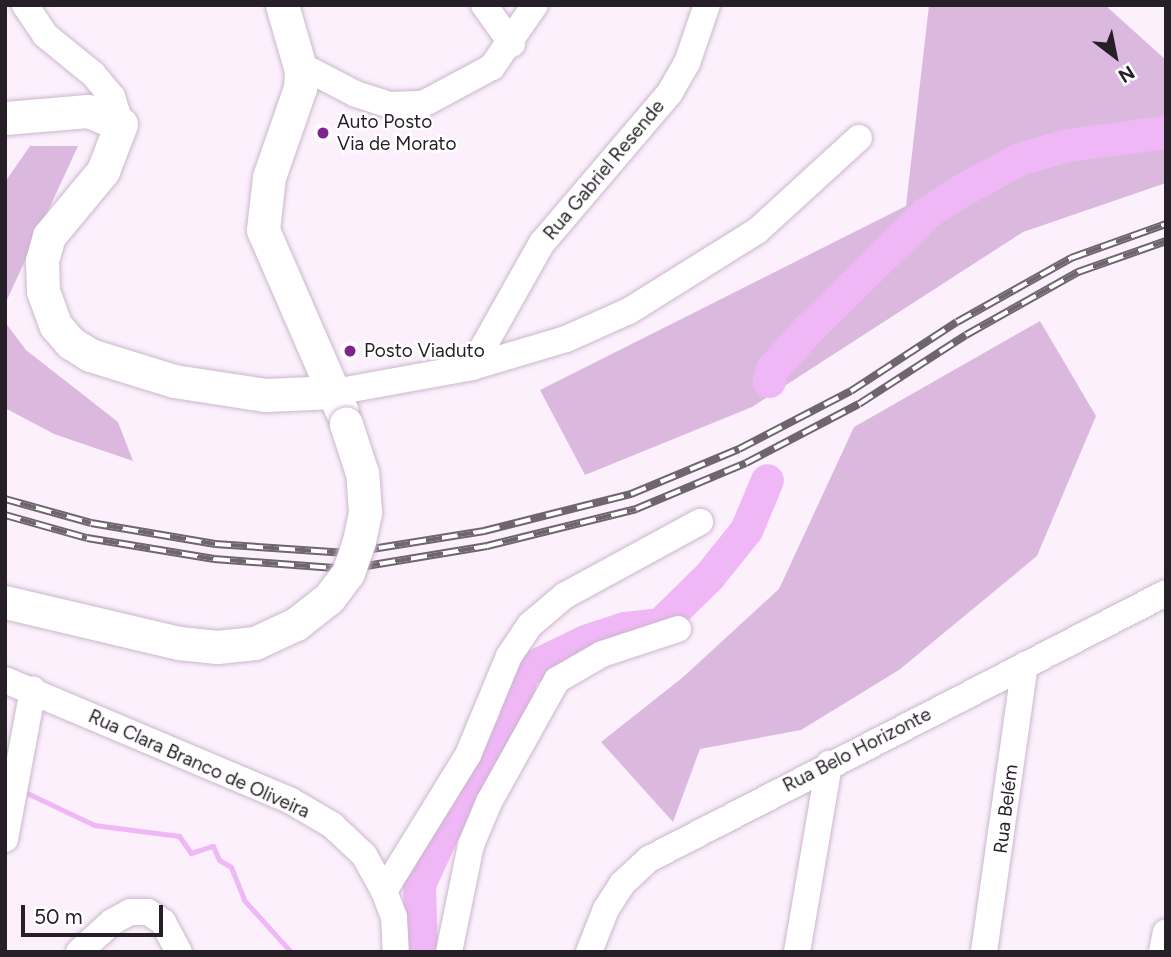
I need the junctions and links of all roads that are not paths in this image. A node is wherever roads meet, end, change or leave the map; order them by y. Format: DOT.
graph roads {
  1 [pos="25,5"];
  2 [pos="282,5"];
  3 [pos="484,5"];
  4 [pos="535,5"];
  5 [pos="707,5"];
  6 [pos="512,44"];
  7 [pos="300,65"];
  8 [pos="5,118"];
  9 [pos="121,124"];
  10 [pos="859,138"];
  11 [pos="472,367"];
  12 [pos="335,393"];
  13 [pos="700,522"];
  14 [pos="1166,593"];
  15 [pos="5,602"];
  16 [pos="678,629"];
  17 [pos="1025,665"];
  18 [pos="5,680"];
  19 [pos="33,690"];
  20 [pos="829,764"];
  21 [pos="5,839"];
  22 [pos="384,891"];
  23 [pos="1166,932"];
  24 [pos="79,952"];
  25 [pos="179,952"];
  26 [pos="396,952"];
  27 [pos="449,952"];
  28 [pos="589,952"];
  29 [pos="797,952"];
  30 [pos="984,952"];
  31 [pos="1162,952"];
  1 -- 9 [label="street"];
  2 -- 7 [label="main road"];
  3 -- 6 [label="street"];
  4 -- 6 [label="street"];
  5 -- 11 [label="street, Rua Gabriel Resende"];
  6 -- 7 [label="street"];
  7 -- 12 [label="main road"];
  8 -- 9 [label="main road"];
  9 -- 12 [label="main road"];
  10 -- 11 [label="street"];
  11 -- 12 [label="street"];
  12 -- 15 [label="main road, bridge"];
  13 -- 22 [label="street"];
  14 -- 17 [label="street, Rua Belo Horizonte"];
  16 -- 27 [label="street"];
  17 -- 20 [label="street, Rua Belo Horizonte"];
  17 -- 30 [label="street, Rua Belém"];
  18 -- 19 [label="street, Rua Clara Branco de Oliveira"];
  19 -- 21 [label="street"];
  19 -- 22 [label="street, Rua Clara Branco de Oliveira"];
  20 -- 28 [label="street, Rua Belo Horizonte"];
  20 -- 29 [label="street"];
  22 -- 26 [label="street, Rua Clara Branco de Oliveira"];
  23 -- 31 [label="street"];
  24 -- 25 [label="street"];
}
